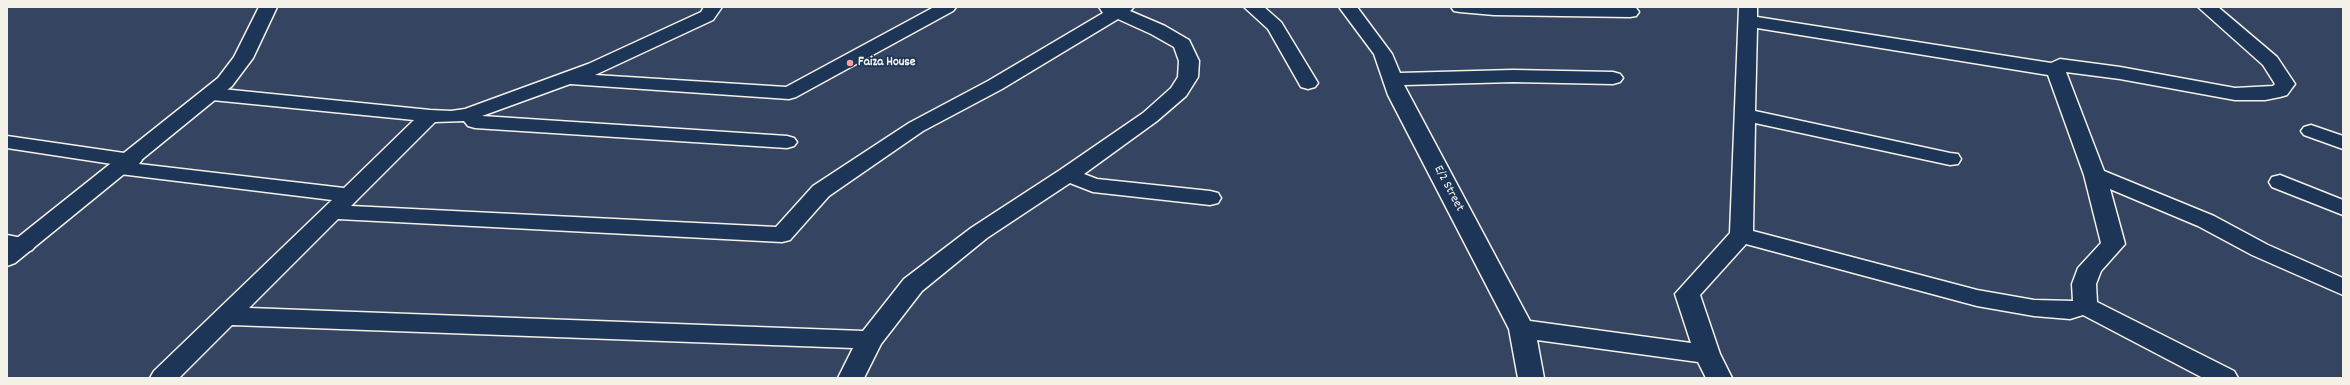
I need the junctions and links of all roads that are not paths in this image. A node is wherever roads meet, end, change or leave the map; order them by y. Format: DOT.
graph roads {
  1 [pos="268,7"];
  2 [pos="713,7"];
  3 [pos="947,7"];
  4 [pos="1254,7"];
  5 [pos="1348,7"];
  6 [pos="1460,7"];
  7 [pos="2207,7"];
  8 [pos="1116,9"];
  9 [pos="1630,12"];
  10 [pos="1748,14"];
  11 [pos="2056,70"];
  12 [pos="1613,78"];
  13 [pos="566,79"];
  14 [pos="1393,79"];
  15 [pos="1308,83"];
  16 [pos="212,94"];
  17 [pos="469,114"];
  18 [pos="1744,115"];
  19 [pos="430,116"];
  20 [pos="2311,131"];
  21 [pos="7,142"];
  22 [pos="787,142"];
  23 [pos="2343,142"];
  24 [pos="1950,159"];
  25 [pos="125,164"];
  26 [pos="1068,175"];
  27 [pos="2095,175"];
  28 [pos="2280,182"];
  29 [pos="349,195"];
  30 [pos="1210,198"];
  31 [pos="2343,208"];
  32 [pos="332,212"];
  33 [pos="1741,235"];
  34 [pos="13,248"];
  35 [pos="2343,287"];
  36 [pos="2086,306"];
  37 [pos="226,316"];
  38 [pos="1522,329"];
  39 [pos="870,340"];
  40 [pos="1707,354"];
  41 [pos="163,378"];
  42 [pos="851,378"];
  43 [pos="1531,378"];
  44 [pos="1719,378"];
  45 [pos="2224,378"];
  1 -- 16 [label="street"];
  2 -- 13 [label="street"];
  3 -- 13 [label="street"];
  4 -- 15 [label="street"];
  5 -- 14 [label="street, E/2 Street"];
  6 -- 9 [label="street"];
  7 -- 11 [label="street"];
  8 -- 26 [label="street"];
  8 -- 32 [label="street"];
  10 -- 11 [label="street"];
  10 -- 18 [label="street"];
  11 -- 27 [label="street"];
  12 -- 14 [label="street"];
  13 -- 17 [label="street"];
  14 -- 38 [label="street, E/2 Street"];
  16 -- 19 [label="street"];
  16 -- 25 [label="street"];
  17 -- 19 [label="street"];
  17 -- 22 [label="street"];
  18 -- 24 [label="street"];
  18 -- 33 [label="street"];
  19 -- 29 [label="street"];
  20 -- 23 [label="street"];
  21 -- 25 [label="street"];
  25 -- 29 [label="street"];
  25 -- 34 [label="street"];
  26 -- 30 [label="street"];
  26 -- 39 [label="street"];
  27 -- 35 [label="street"];
  27 -- 36 [label="street"];
  28 -- 31 [label="street"];
  29 -- 32 [label="street"];
  32 -- 37 [label="street"];
  33 -- 36 [label="street"];
  33 -- 40 [label="street"];
  36 -- 45 [label="street"];
  37 -- 39 [label="street"];
  37 -- 41 [label="street"];
  38 -- 40 [label="street"];
  38 -- 43 [label="street, E/2 Street"];
  39 -- 42 [label="street"];
  40 -- 44 [label="street"];
}
